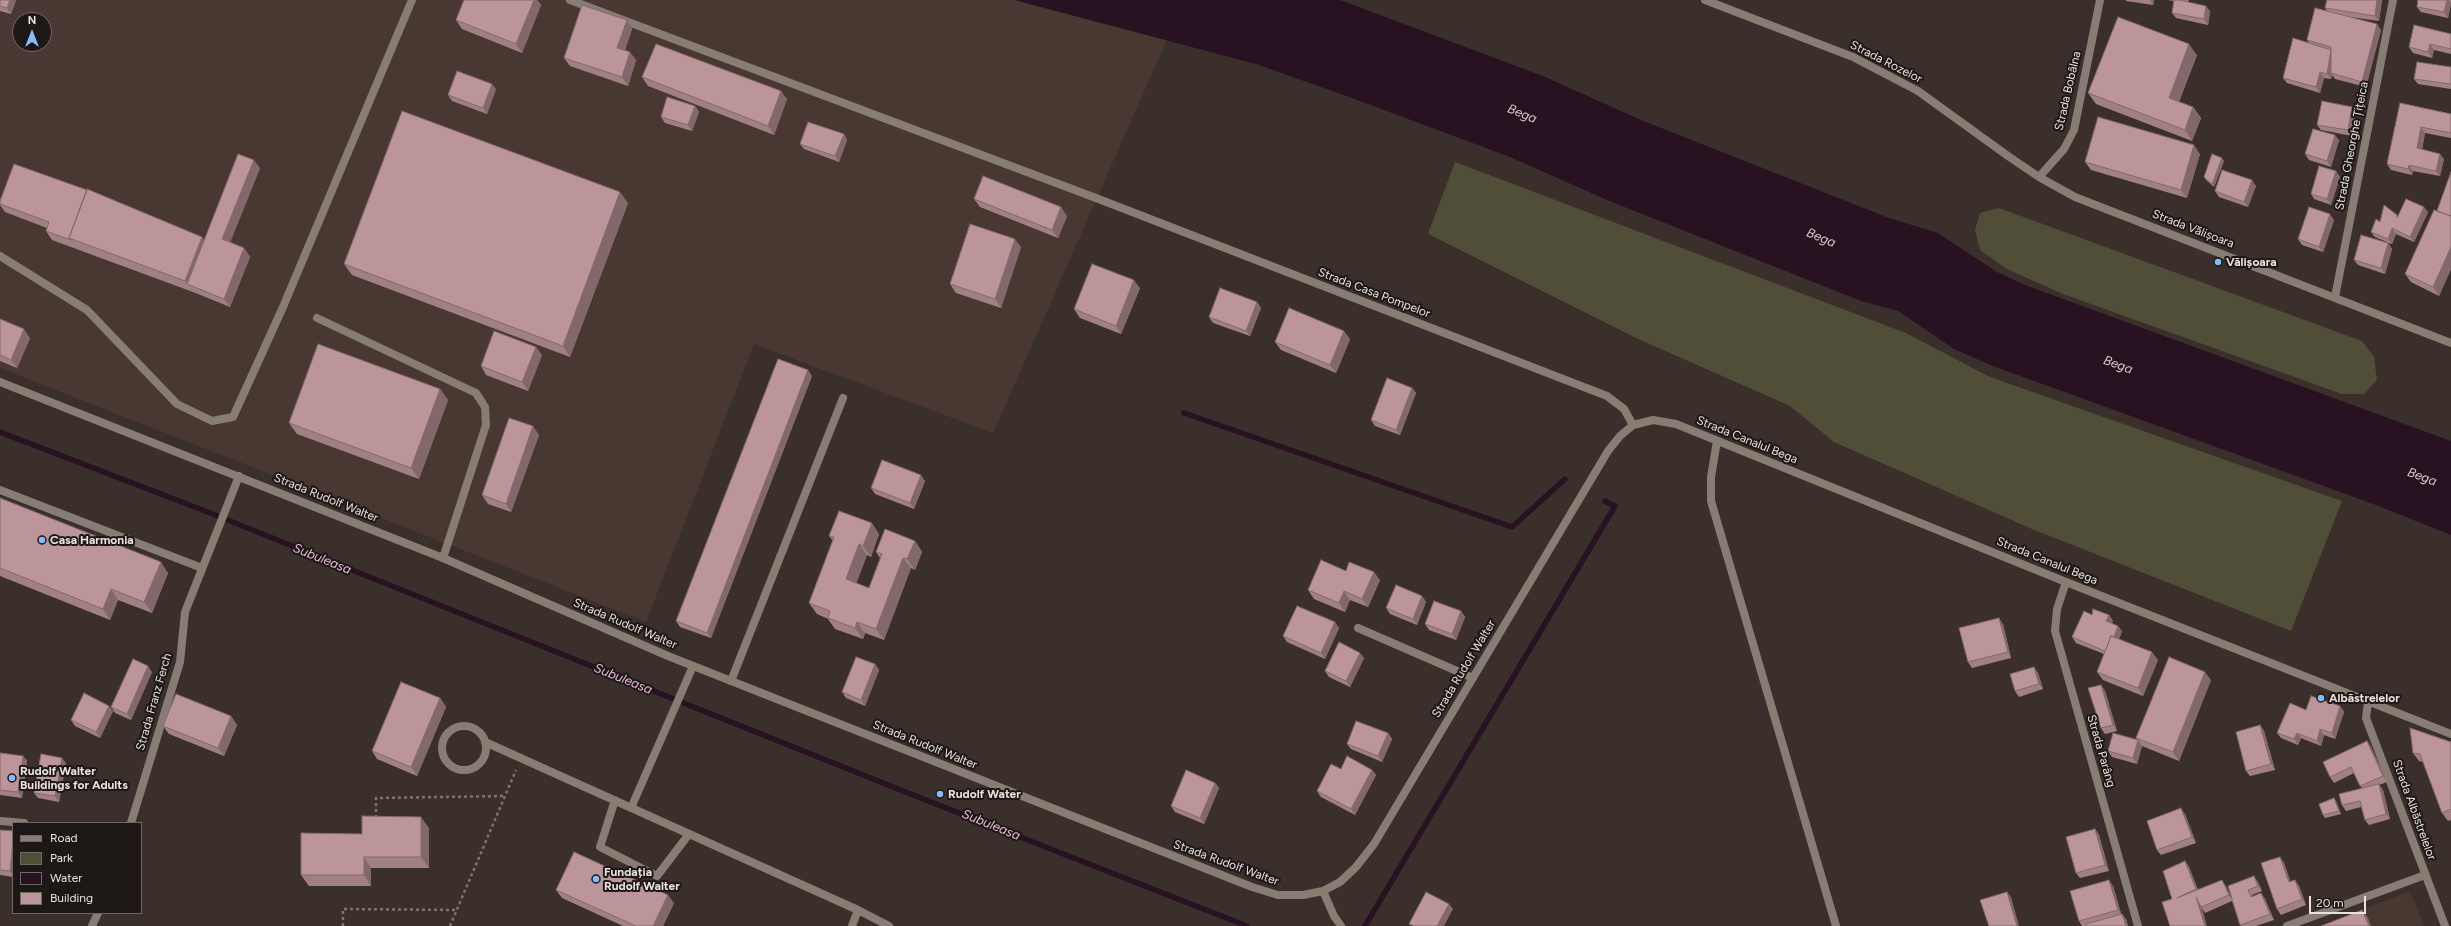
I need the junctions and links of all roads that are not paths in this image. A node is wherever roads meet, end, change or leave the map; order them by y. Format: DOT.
graph roads {
  1 [pos="412,0"];
  2 [pos="570,0"];
  3 [pos="1705,0"];
  4 [pos="2100,0"];
  5 [pos="2393,0"];
  6 [pos="2039,177"];
  7 [pos="0,256"];
  8 [pos="2335,297"];
  9 [pos="317,318"];
  10 [pos="2451,343"];
  11 [pos="0,382"];
  12 [pos="843,398"];
  13 [pos="1633,425"];
  14 [pos="1717,441"];
  15 [pos="239,476"];
  16 [pos="0,490"];
  17 [pos="443,558"];
  18 [pos="202,568"];
  19 [pos="2066,582"];
  20 [pos="1358,628"];
  21 [pos="693,666"];
  22 [pos="1473,678"];
  23 [pos="731,681"];
  24 [pos="2368,702"];
  25 [pos="2451,734"];
  26 [pos="485,742"];
  27 [pos="615,800"];
  28 [pos="631,808"];
  29 [pos="0,821"];
  30 [pos="12,822"];
  31 [pos="130,822"];
  32 [pos="689,834"];
  33 [pos="2425,875"];
  34 [pos="1323,891"];
  35 [pos="858,910"];
  36 [pos="98,914"];
  37 [pos="92,926"];
  38 [pos="852,926"];
  39 [pos="889,926"];
  40 [pos="1341,926"];
  41 [pos="1836,926"];
  42 [pos="2138,926"];
  43 [pos="2287,926"];
  44 [pos="2445,926"];
  1 -- 7 [label="street"];
  2 -- 13 [label="street, Strada Casa Pompelor"];
  3 -- 6 [label="street, Strada Rozelor"];
  4 -- 6 [label="street, Strada Bobâlna"];
  5 -- 8 [label="street, Strada Gheorghe Țițeica"];
  6 -- 8 [label="street, Strada Vălișoara"];
  8 -- 10 [label="street, Strada Vălișoara"];
  9 -- 17 [label="street"];
  11 -- 15 [label="street, Strada Rudolf Walter"];
  12 -- 23 [label="street"];
  13 -- 14 [label="street, Strada Canalul Bega"];
  13 -- 22 [label="street, Strada Rudolf Walter"];
  14 -- 19 [label="street, Strada Canalul Bega"];
  14 -- 41 [label="street"];
  15 -- 17 [label="street, Strada Rudolf Walter"];
  15 -- 18 [label="street, Strada Franz Ferch"];
  16 -- 18 [label="street"];
  17 -- 21 [label="street, Strada Rudolf Walter"];
  18 -- 31 [label="street, Strada Franz Ferch"];
  19 -- 24 [label="street, Strada Canalul Bega"];
  19 -- 42 [label="street, Strada Parâng"];
  20 -- 22 [label="street"];
  21 -- 23 [label="street, Strada Rudolf Walter"];
  21 -- 28 [label="street"];
  22 -- 34 [label="street, Strada Rudolf Walter"];
  23 -- 34 [label="street, Strada Rudolf Walter"];
  24 -- 25 [label="street, Strada Canalul Bega"];
  24 -- 33 [label="street, Strada Albăstrelelor"];
  26 -- 26 [label="street"];
  26 -- 27 [label="street"];
  27 -- 28 [label="street"];
  27 -- 32 [label="street"];
  28 -- 32 [label="street"];
  29 -- 30 [label="street"];
  32 -- 35 [label="street"];
  33 -- 43 [label="street"];
  33 -- 44 [label="street, Strada Albăstrelelor"];
  34 -- 40 [label="street"];
  35 -- 38 [label="street"];
  35 -- 39 [label="street"];
  36 -- 37 [label="street"];
}
